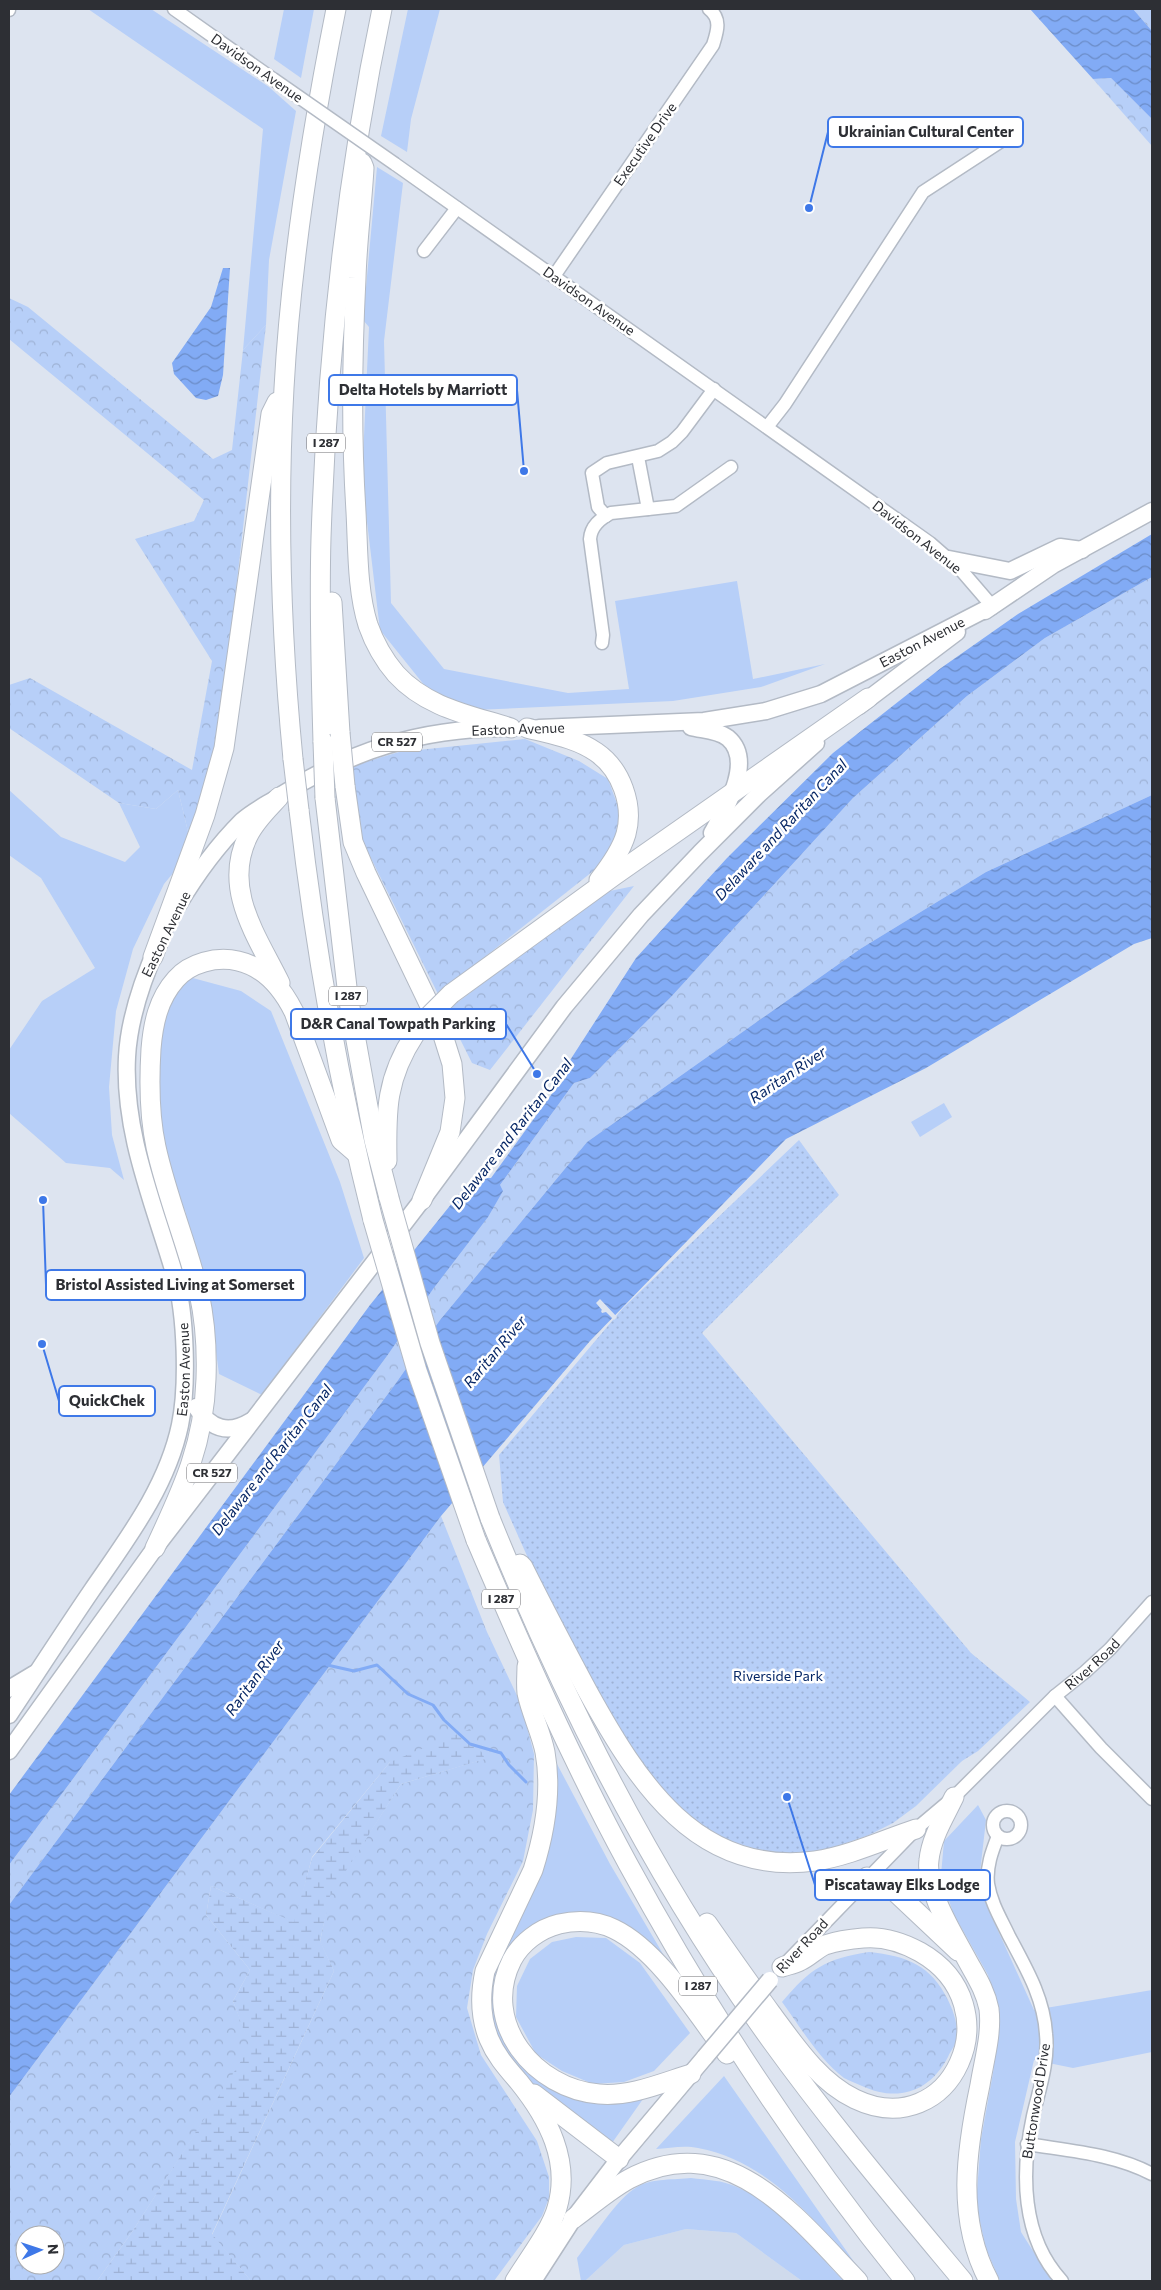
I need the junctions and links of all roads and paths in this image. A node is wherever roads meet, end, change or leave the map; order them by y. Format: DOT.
graph roads {
  1 [pos="174,9"];
  2 [pos="336,9"];
  3 [pos="382,9"];
  4 [pos="709,9"];
  5 [pos="1015,132"];
  6 [pos="356,146"];
  7 [pos="457,208"];
  8 [pos="424,251"];
  9 [pos="554,276"];
  10 [pos="284,388"];
  11 [pos="714,389"];
  12 [pos="767,427"];
  13 [pos="638,457"];
  14 [pos="325,461"];
  15 [pos="731,466"];
  16 [pos="648,509"];
  17 [pos="1152,511"];
  18 [pos="606,516"];
  19 [pos="1082,550"];
  20 [pos="949,559"];
  21 [pos="992,606"];
  22 [pos="602,643"];
  23 [pos="868,698"];
  24 [pos="668,723"];
  25 [pos="519,728"];
  26 [pos="732,793"];
  27 [pos="279,797"];
  28 [pos="700,853"];
  29 [pos="585,897"];
  30 [pos="153,957"];
  31 [pos="287,997"];
  32 [pos="356,1153"];
  33 [pos="388,1195"];
  34 [pos="422,1200"];
  35 [pos="184,1382"];
  36 [pos="204,1417"];
  37 [pos="253,1420"];
  38 [pos="156,1548"];
  39 [pos="503,1551"];
  40 [pos="1152,1602"];
  41 [pos="527,1659"];
  42 [pos="38,1672"];
  43 [pos="9,1689"];
  44 [pos="1055,1696"];
  45 [pos="9,1715"];
  46 [pos="9,1751"];
  47 [pos="954,1796"];
  48 [pos="1152,1798"];
  49 [pos="916,1829"];
  50 [pos="998,1836"];
  51 [pos="867,1877"];
  52 [pos="675,1894"];
  53 [pos="966,1958"];
  54 [pos="776,1974"];
  55 [pos="691,2074"];
  56 [pos="519,2082"];
  57 [pos="795,2136"];
  58 [pos="1027,2144"];
  59 [pos="619,2160"];
  60 [pos="1152,2174"];
  61 [pos="573,2219"];
  62 [pos="515,2281"];
  63 [pos="533,2281"];
  64 [pos="858,2281"];
  65 [pos="905,2281"];
  66 [pos="963,2281"];
  67 [pos="989,2281"];
  68 [pos="1062,2281"];
  1 -- 7 [label="street, Davidson Avenue, bridge"];
  2 -- 10 [label="highway, I 287"];
  3 -- 6 [label="highway, I 287"];
  4 -- 9 [label="street, Executive Drive"];
  5 -- 12 [label="street"];
  6 -- 14 [label="highway, I 287"];
  6 -- 25 [label="highway"];
  7 -- 8 [label="street"];
  7 -- 9 [label="street, Davidson Avenue"];
  9 -- 11 [label="street, Davidson Avenue"];
  10 -- 30 [label="highway"];
  10 -- 32 [label="highway, I 287, bridge"];
  11 -- 12 [label="street, Davidson Avenue"];
  11 -- 13 [label="street"];
  12 -- 20 [label="street, Davidson Avenue"];
  13 -- 16 [label="street"];
  13 -- 18 [label="street"];
  14 -- 33 [label="highway, I 287, bridge"];
  14 -- 34 [label="highway, bridge"];
  15 -- 16 [label="street"];
  16 -- 18 [label="street"];
  17 -- 19 [label="main road, Easton Avenue / CR 527"];
  18 -- 22 [label="street"];
  19 -- 20 [label="main road"];
  19 -- 21 [label="main road, Easton Avenue / CR 527"];
  20 -- 21 [label="street, Davidson Avenue"];
  21 -- 23 [label="main road, Easton Avenue / CR 527"];
  21 -- 24 [label="main road, Easton Avenue / CR 527"];
  23 -- 26 [label="highway"];
  23 -- 28 [label="main road, Easton Avenue / CR 527"];
  24 -- 25 [label="main road, Easton Avenue / CR 527"];
  24 -- 26 [label="main road"];
  25 -- 27 [label="main road, Easton Avenue / CR 527"];
  25 -- 29 [label="highway"];
  26 -- 28 [label="main road"];
  26 -- 29 [label="highway"];
  27 -- 30 [label="main road, Easton Avenue / CR 527"];
  27 -- 31 [label="highway"];
  28 -- 34 [label="main road, Easton Avenue / CR 527"];
  29 -- 33 [label="highway, bridge"];
  30 -- 35 [label="main road, Easton Avenue / CR 527"];
  31 -- 32 [label="highway"];
  31 -- 36 [label="highway"];
  32 -- 41 [label="highway, I 287, bridge"];
  33 -- 39 [label="highway, I 287, bridge"];
  34 -- 37 [label="main road, Easton Avenue / CR 527"];
  35 -- 36 [label="main road"];
  35 -- 42 [label="main road, Easton Avenue / CR 527"];
  36 -- 37 [label="main road"];
  36 -- 38 [label="highway"];
  37 -- 38 [label="main road, Easton Avenue / CR 527"];
  38 -- 46 [label="main road, Easton Avenue / CR 527"];
  39 -- 49 [label="highway"];
  39 -- 52 [label="highway, I 287"];
  40 -- 44 [label="street, River Road"];
  41 -- 56 [label="highway"];
  41 -- 57 [label="highway, I 287"];
  42 -- 43 [label="main road"];
  42 -- 45 [label="main road, Easton Avenue / CR 527"];
  44 -- 47 [label="street, River Road"];
  44 -- 48 [label="street"];
  47 -- 49 [label="street, River Road"];
  47 -- 53 [label="highway"];
  49 -- 51 [label="street, River Road"];
  50 -- 58 [label="street, Buttonwood Drive"];
  51 -- 53 [label="highway"];
  51 -- 54 [label="street, River Road"];
  52 -- 54 [label="highway"];
  52 -- 66 [label="highway, I 287"];
  53 -- 67 [label="highway"];
  54 -- 55 [label="main road, River Road, bridge"];
  55 -- 57 [label="highway"];
  55 -- 59 [label="main road, River Road"];
  56 -- 59 [label="highway"];
  56 -- 62 [label="highway"];
  57 -- 65 [label="highway, I 287"];
  58 -- 60 [label="street"];
  58 -- 68 [label="street, Buttonwood Drive"];
  59 -- 61 [label="main road, River Road"];
  61 -- 63 [label="main road, River Road"];
  61 -- 64 [label="highway"];
}
